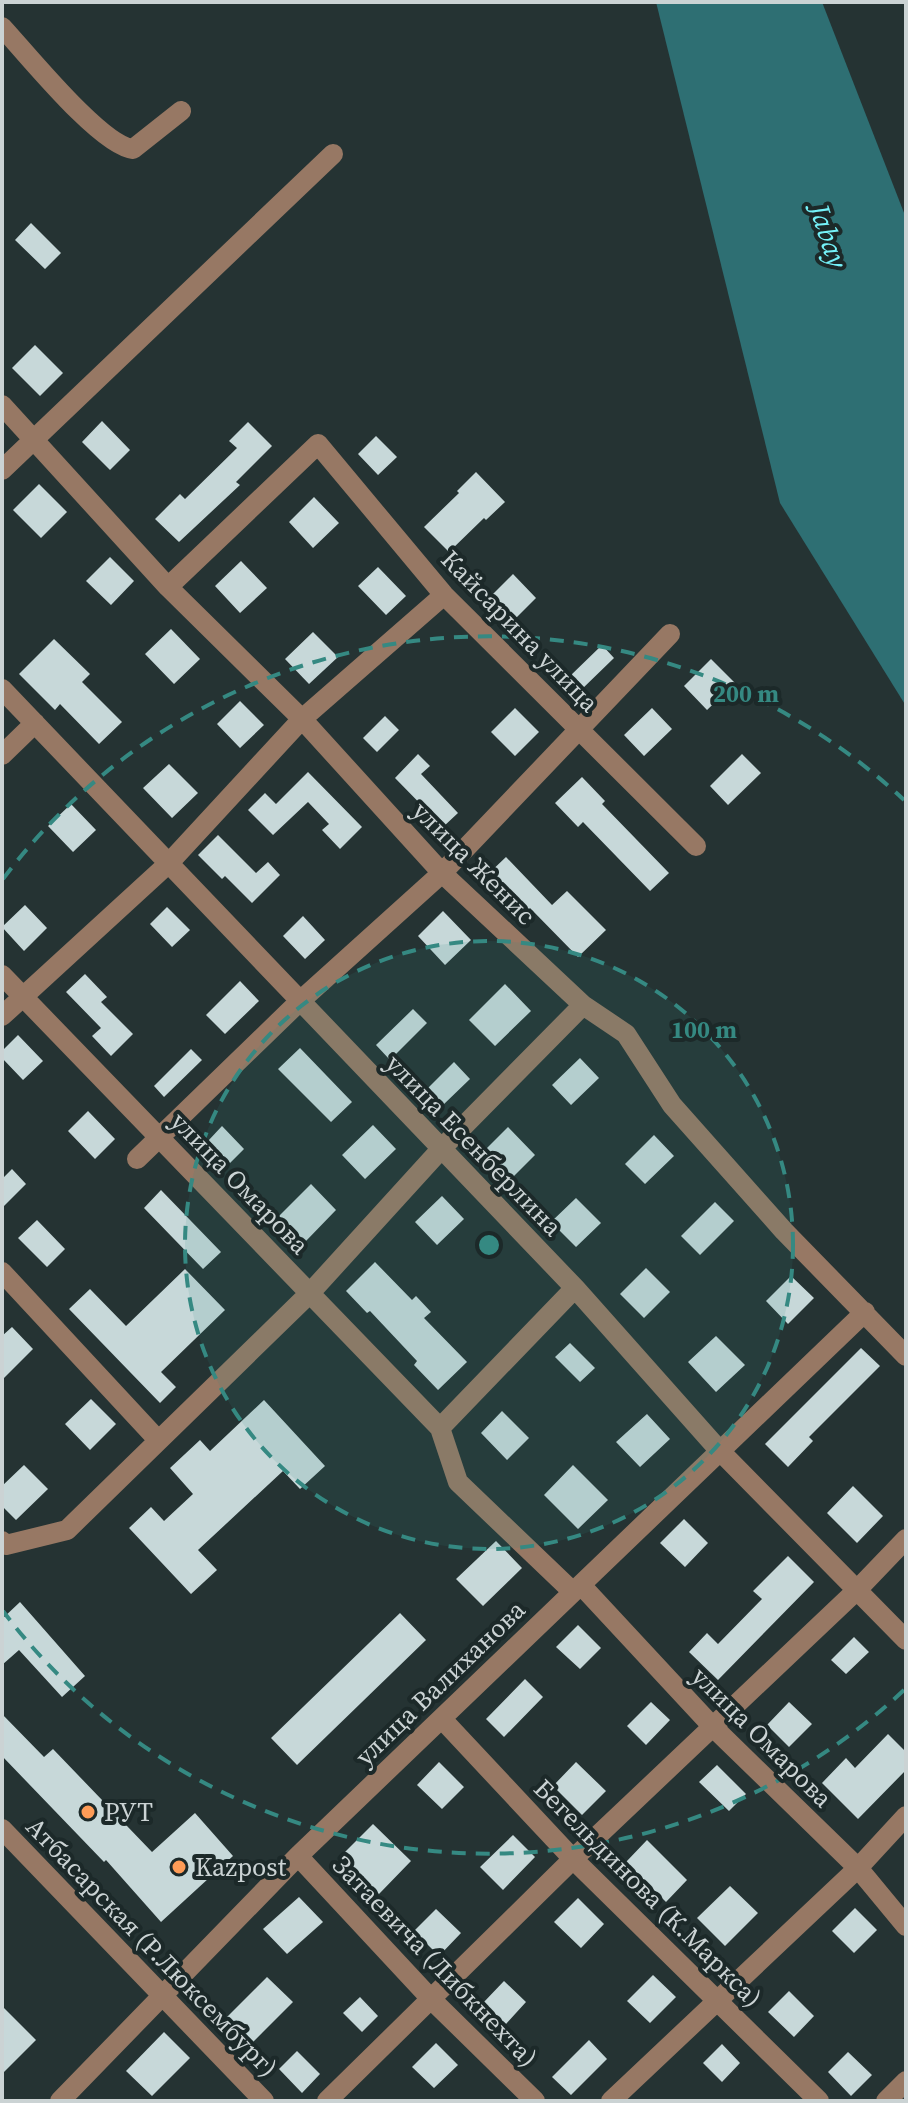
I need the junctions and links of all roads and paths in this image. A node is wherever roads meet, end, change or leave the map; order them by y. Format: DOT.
graph roads {
  1 [pos="2,27"];
  2 [pos="181,111"];
  3 [pos="333,154"];
  4 [pos="2,405"];
  5 [pos="34,439"];
  6 [pos="2,470"];
  7 [pos="168,587"];
  8 [pos="444,595"];
  9 [pos="670,634"];
  10 [pos="2,689"];
  11 [pos="302,719"];
  12 [pos="35,723"];
  13 [pos="579,729"];
  14 [pos="2,755"];
  15 [pos="696,846"];
  16 [pos="169,863"];
  17 [pos="442,873"];
  18 [pos="2,975"];
  19 [pos="24,997"];
  20 [pos="299,1002"];
  21 [pos="583,1005"];
  22 [pos="2,1016"];
  23 [pos="159,1137"];
  24 [pos="442,1148"];
  25 [pos="137,1159"];
  26 [pos="3,1275"];
  27 [pos="575,1288"];
  28 [pos="310,1293"];
  29 [pos="865,1312"];
  30 [pos="906,1356"];
  31 [pos="440,1428"];
  32 [pos="158,1440"];
  33 [pos="719,1450"];
  34 [pos="906,1539"];
  35 [pos="4,1543"];
  36 [pos="577,1589"];
  37 [pos="857,1590"];
  38 [pos="906,1640"];
  39 [pos="442,1719"];
  40 [pos="712,1726"];
  41 [pos="906,1816"];
  42 [pos="2,1829"];
  43 [pos="298,1856"];
  44 [pos="573,1859"];
  45 [pos="858,1868"];
  46 [pos="906,1926"];
  47 [pos="163,1996"];
  48 [pos="717,1999"];
  49 [pos="432,2000"];
  50 [pos="906,2081"];
  51 [pos="60,2101"];
  52 [pos="264,2101"];
  53 [pos="327,2101"];
  54 [pos="535,2101"];
  55 [pos="611,2101"];
  56 [pos="819,2101"];
  57 [pos="886,2101"];
  1 -- 2 [label="street"];
  3 -- 5 [label="street"];
  4 -- 5 [label="street, улица Женис"];
  5 -- 6 [label="street"];
  5 -- 7 [label="street, улица Женис"];
  7 -- 8 [label="street, Кайсарина улица"];
  7 -- 11 [label="street, улица Женис"];
  8 -- 11 [label="street"];
  8 -- 13 [label="street, Кайсарина улица"];
  9 -- 13 [label="street"];
  10 -- 12 [label="street, улица Есенберлина"];
  11 -- 16 [label="street"];
  11 -- 17 [label="street, улица Женис"];
  12 -- 14 [label="street"];
  12 -- 16 [label="street, улица Есенберлина"];
  13 -- 15 [label="street, Кайсарина улица"];
  13 -- 17 [label="street"];
  16 -- 19 [label="street"];
  16 -- 20 [label="street, улица Есенберлина"];
  17 -- 20 [label="street"];
  17 -- 21 [label="street, улица Женис"];
  18 -- 19 [label="street, улица Омарова"];
  19 -- 22 [label="street"];
  19 -- 23 [label="street, улица Омарова"];
  20 -- 23 [label="street"];
  20 -- 24 [label="street, улица Есенберлина"];
  21 -- 24 [label="street"];
  21 -- 29 [label="street, улица Женис"];
  23 -- 25 [label="street"];
  23 -- 28 [label="street, улица Омарова"];
  24 -- 27 [label="street, улица Есенберлина"];
  24 -- 28 [label="street"];
  26 -- 32 [label="street"];
  27 -- 31 [label="street"];
  27 -- 33 [label="street, улица Есенберлина"];
  28 -- 31 [label="street, улица Омарова"];
  28 -- 32 [label="street"];
  29 -- 30 [label="street, улица Женис"];
  29 -- 33 [label="street, улица Валиханова"];
  31 -- 36 [label="street, улица Омарова"];
  32 -- 35 [label="street"];
  33 -- 36 [label="street, улица Валиханова"];
  33 -- 37 [label="street, улица Есенберлина"];
  34 -- 37 [label="street"];
  36 -- 39 [label="street, улица Валиханова"];
  36 -- 40 [label="street, улица Омарова"];
  37 -- 38 [label="street, улица Есенберлина"];
  37 -- 40 [label="street"];
  39 -- 43 [label="street, улица Валиханова"];
  39 -- 44 [label="street, Бегельдинова (К.Маркса)"];
  40 -- 44 [label="street"];
  40 -- 45 [label="street, улица Омарова"];
  41 -- 45 [label="street"];
  42 -- 47 [label="street, Атбасарская (Р.Люксембург)"];
  43 -- 47 [label="street, улица Валиханова"];
  43 -- 49 [label="street, Затаевича (Либкнехта)"];
  44 -- 48 [label="street, Бегельдинова (К.Маркса)"];
  44 -- 49 [label="street"];
  45 -- 46 [label="street, улица Омарова"];
  45 -- 48 [label="street"];
  47 -- 51 [label="street, улица Валиханова"];
  47 -- 52 [label="street, Атбасарская (Р.Люксембург)"];
  48 -- 55 [label="street"];
  48 -- 56 [label="street, Бегельдинова (К.Маркса)"];
  49 -- 53 [label="street"];
  49 -- 54 [label="street, Затаевича (Либкнехта)"];
  50 -- 57 [label="street"];
}
